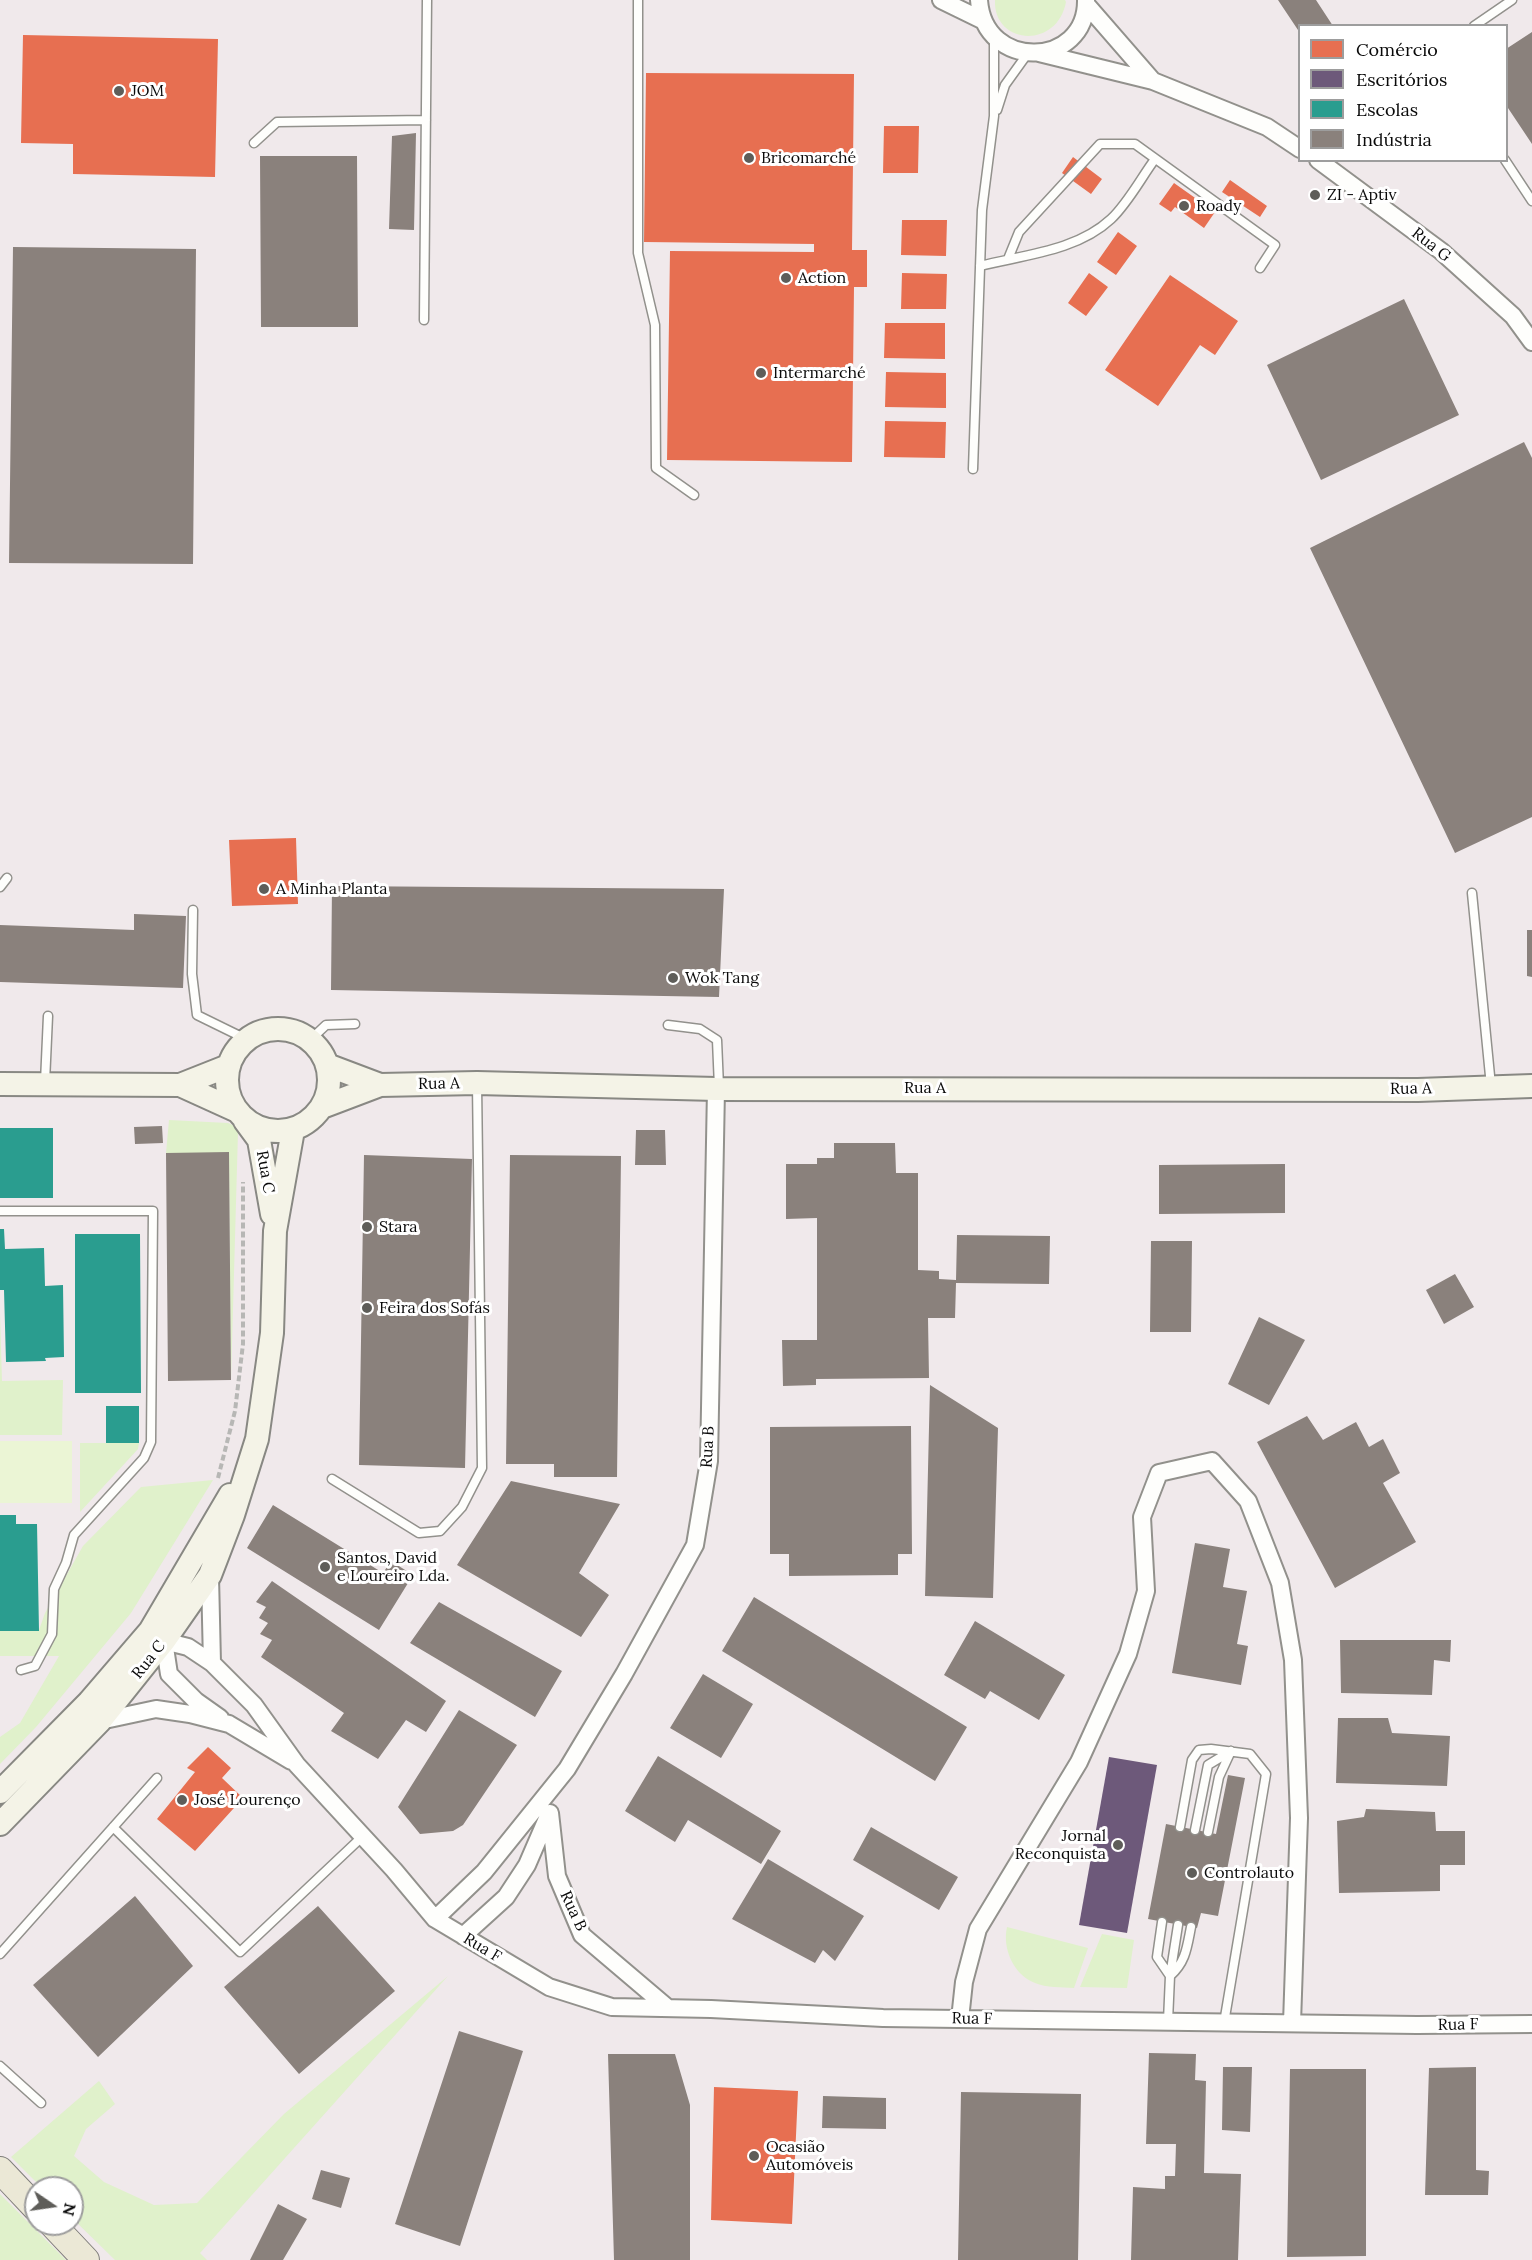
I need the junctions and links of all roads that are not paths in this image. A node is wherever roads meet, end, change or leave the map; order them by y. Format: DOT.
graph roads {
  1 [pos="427,0"];
  2 [pos="638,0"];
  3 [pos="941,0"];
  4 [pos="979,0"];
  5 [pos="1512,0"];
  6 [pos="1086,2"];
  7 [pos="984,21"];
  8 [pos="1477,24"];
  9 [pos="994,37"];
  10 [pos="1034,53"];
  11 [pos="1153,81"];
  12 [pos="994,116"];
  13 [pos="426,120"];
  14 [pos="254,143"];
  15 [pos="1298,147"];
  16 [pos="1155,159"];
  17 [pos="1506,162"];
  18 [pos="1325,163"];
  19 [pos="1532,201"];
  20 [pos="1008,259"];
  21 [pos="980,266"];
  22 [pos="1260,267"];
  23 [pos="424,320"];
  24 [pos="1532,342"];
  25 [pos="973,469"];
  26 [pos="694,495"];
  27 [pos="6,879"];
  28 [pos="0,886"];
  29 [pos="1472,893"];
  30 [pos="193,910"];
  31 [pos="48,1016"];
  32 [pos="355,1024"];
  33 [pos="668,1025"];
  34 [pos="246,1040"];
  35 [pos="310,1040"];
  36 [pos="327,1065"];
  37 [pos="228,1066"];
  38 [pos="477,1083"];
  39 [pos="0,1084"];
  40 [pos="180,1085"];
  41 [pos="380,1085"];
  42 [pos="45,1086"];
  43 [pos="1532,1086"];
  44 [pos="1491,1087"];
  45 [pos="717,1088"];
  46 [pos="322,1107"];
  47 [pos="239,1114"];
  48 [pos="293,1130"];
  49 [pos="0,1212"];
  50 [pos="275,1231"];
  51 [pos="247,1465"];
  52 [pos="332,1479"];
  53 [pos="210,1575"];
  54 [pos="157,1636"];
  55 [pos="212,1663"];
  56 [pos="21,1670"];
  57 [pos="100,1721"];
  58 [pos="229,1724"];
  59 [pos="1231,1750"];
  60 [pos="297,1765"];
  61 [pos="567,1769"];
  62 [pos="157,1778"];
  63 [pos="0,1792"];
  64 [pos="550,1813"];
  65 [pos="0,1824"];
  66 [pos="113,1827"];
  67 [pos="1180,1827"];
  68 [pos="1195,1830"];
  69 [pos="1208,1832"];
  70 [pos="363,1836"];
  71 [pos="435,1919"];
  72 [pos="1162,1922"];
  73 [pos="1178,1925"];
  74 [pos="1191,1927"];
  75 [pos="463,1936"];
  76 [pos="0,1954"];
  77 [pos="1170,1976"];
  78 [pos="668,2008"];
  79 [pos="960,2019"];
  80 [pos="1168,2021"];
  81 [pos="1224,2023"];
  82 [pos="1292,2024"];
  83 [pos="1532,2024"];
  84 [pos="0,2066"];
  85 [pos="41,2103"];
  86 [pos="0,2170"];
  87 [pos="24,2195"];
  88 [pos="63,2236"];
  89 [pos="86,2260"];
  1 -- 13 [label="lane"];
  2 -- 26 [label="lane"];
  3 -- 7 [label="street"];
  4 -- 7 [label="street"];
  5 -- 8 [label="lane"];
  6 -- 10 [label="street"];
  6 -- 11 [label="street"];
  7 -- 9 [label="street"];
  9 -- 10 [label="street"];
  9 -- 12 [label="lane"];
  10 -- 11 [label="street"];
  10 -- 12 [label="lane"];
  11 -- 15 [label="street"];
  12 -- 21 [label="lane"];
  13 -- 14 [label="lane"];
  13 -- 23 [label="lane"];
  16 -- 20 [label="lane"];
  16 -- 20 [label="lane"];
  16 -- 22 [label="lane"];
  17 -- 19 [label="lane"];
  18 -- 24 [label="street, Rua G"];
  20 -- 21 [label="lane"];
  21 -- 25 [label="lane"];
  27 -- 28 [label="lane"];
  29 -- 44 [label="lane"];
  30 -- 34 [label="lane"];
  31 -- 42 [label="lane"];
  32 -- 35 [label="lane"];
  33 -- 45 [label="lane"];
  34 -- 35 [label="street"];
  34 -- 37 [label="street"];
  35 -- 36 [label="street"];
  36 -- 41 [label="street"];
  36 -- 46 [label="street"];
  37 -- 40 [label="street"];
  37 -- 47 [label="street"];
  38 -- 41 [label="street, Rua A"];
  38 -- 45 [label="street, Rua A"];
  38 -- 52 [label="lane"];
  39 -- 42 [label="street"];
  40 -- 42 [label="street"];
  40 -- 47 [label="street"];
  41 -- 46 [label="street, Rua A"];
  43 -- 44 [label="street, Rua A"];
  44 -- 45 [label="street, Rua A"];
  45 -- 61 [label="street, Rua B"];
  46 -- 48 [label="street"];
  47 -- 48 [label="street"];
  47 -- 50 [label="street, Rua C"];
  48 -- 50 [label="street, Rua C"];
  49 -- 56 [label="lane"];
  50 -- 51 [label="street, Rua C"];
  51 -- 53 [label="street, Rua C"];
  51 -- 54 [label="street, Rua C"];
  53 -- 54 [label="street, Rua C"];
  53 -- 55 [label="street"];
  54 -- 55 [label="street"];
  54 -- 57 [label="street, Rua C"];
  54 -- 58 [label="street"];
  54 -- 63 [label="street, Rua C"];
  55 -- 60 [label="street"];
  57 -- 58 [label="street"];
  57 -- 65 [label="street, Rua C"];
  58 -- 60 [label="street"];
  59 -- 67 [label="lane"];
  59 -- 68 [label="lane"];
  59 -- 69 [label="lane"];
  59 -- 81 [label="lane"];
  60 -- 70 [label="street, Rua F"];
  61 -- 64 [label="street, Rua B"];
  61 -- 71 [label="street, Rua B"];
  62 -- 66 [label="lane"];
  64 -- 75 [label="street, Rua B"];
  64 -- 78 [label="street, Rua B"];
  66 -- 70 [label="lane"];
  66 -- 76 [label="lane"];
  70 -- 71 [label="street, Rua F"];
  71 -- 75 [label="street, Rua F"];
  72 -- 77 [label="lane"];
  73 -- 77 [label="lane"];
  74 -- 77 [label="lane"];
  75 -- 78 [label="street, Rua F"];
  77 -- 80 [label="lane"];
  78 -- 79 [label="street, Rua F"];
  79 -- 80 [label="street, Rua F"];
  79 -- 82 [label="street"];
  80 -- 81 [label="street, Rua F"];
  81 -- 82 [label="street, Rua F"];
  82 -- 83 [label="street, Rua F"];
  84 -- 85 [label="lane"];
  86 -- 87 [label="main road"];
  88 -- 89 [label="main road"];
}
